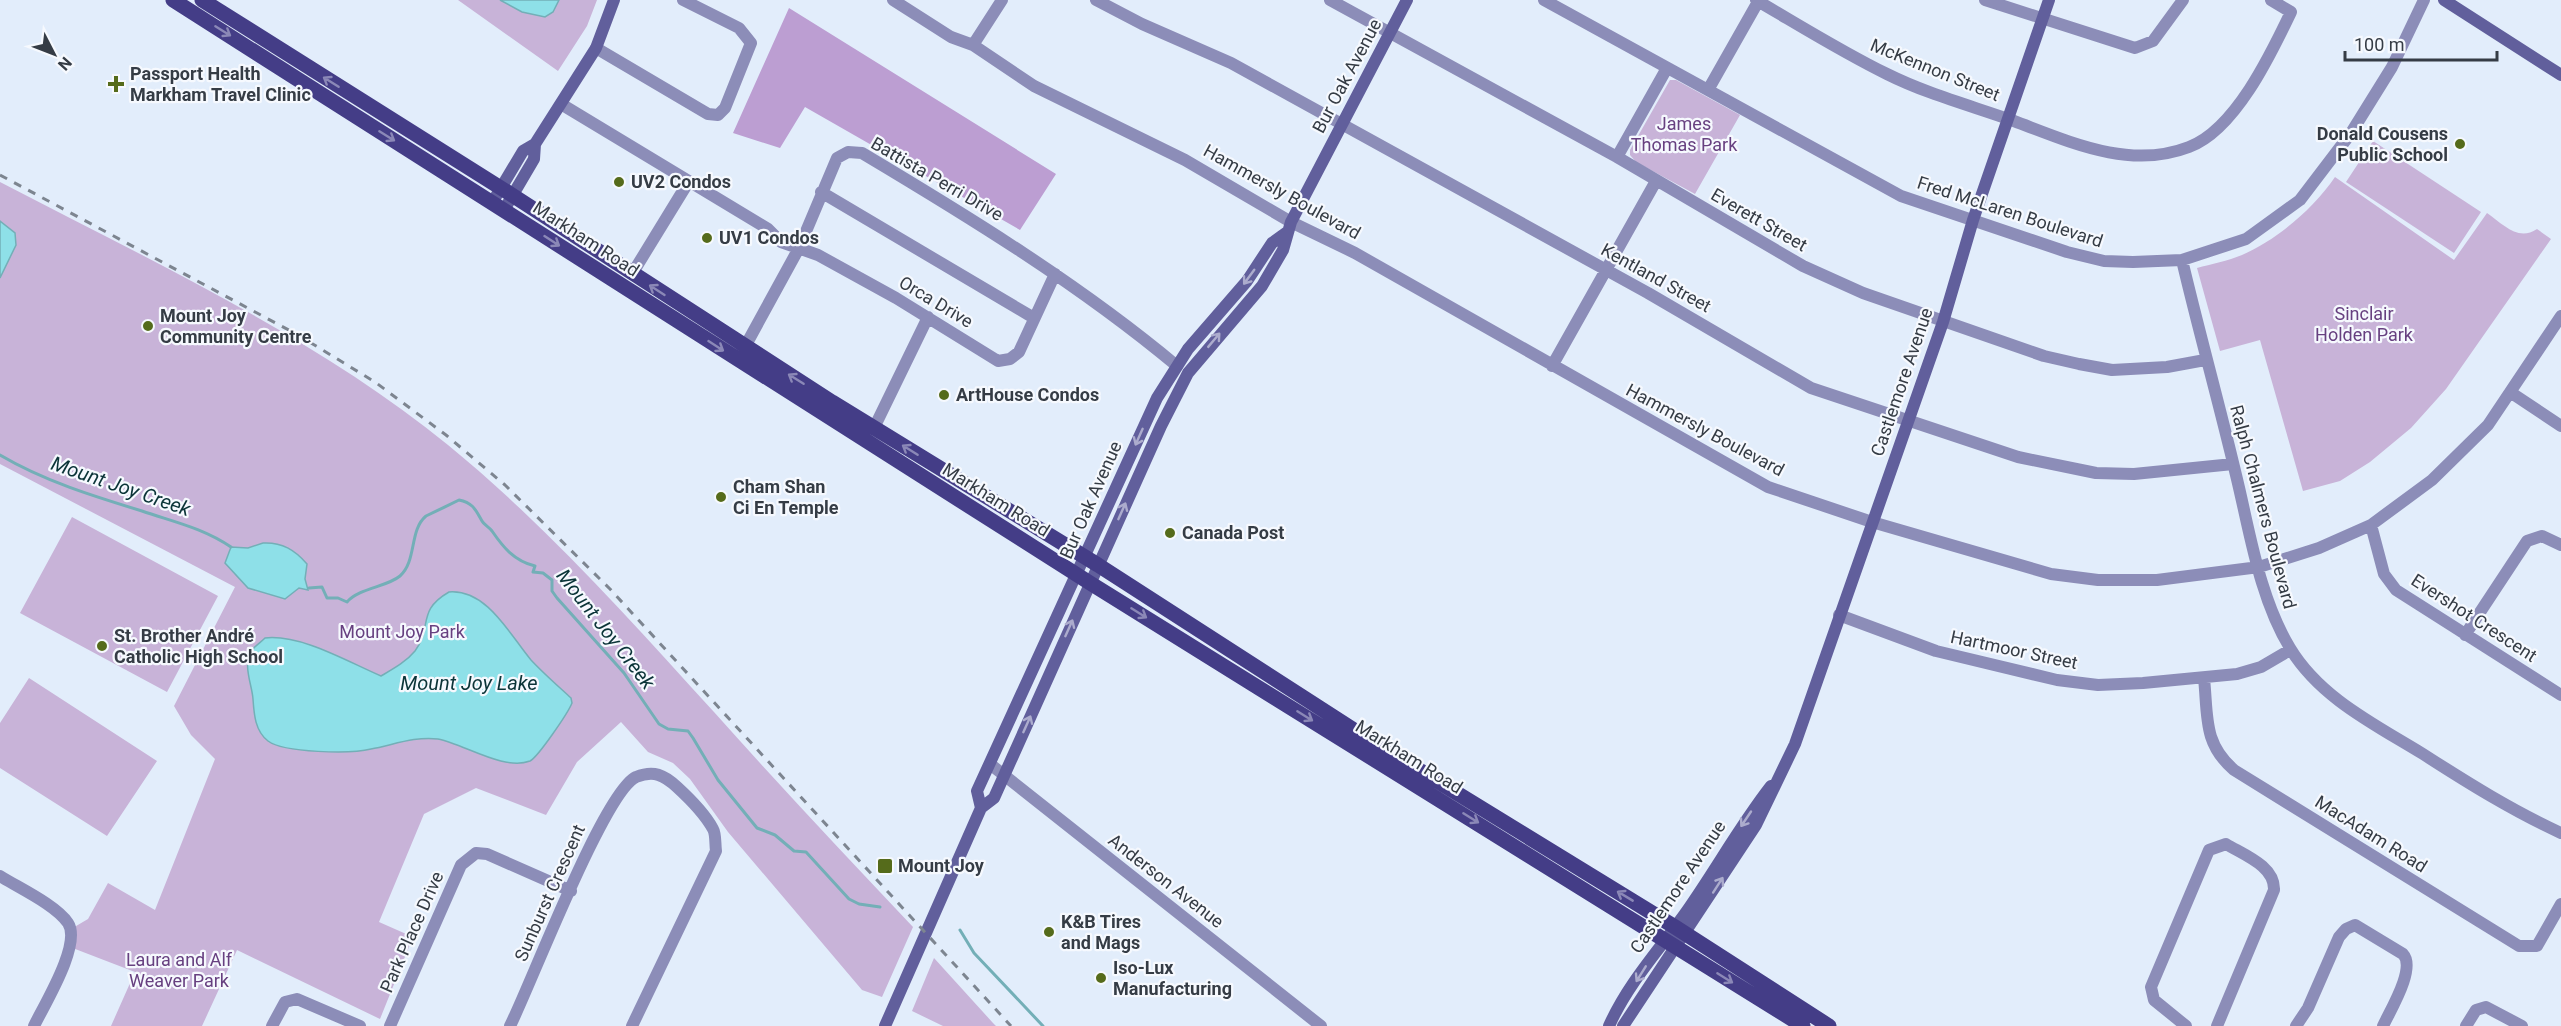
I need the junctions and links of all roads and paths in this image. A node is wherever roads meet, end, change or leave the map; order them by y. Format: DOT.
graph roads {
  1 [pos="174,0"];
  2 [pos="202,0"];
  3 [pos="614,0"];
  4 [pos="682,0"];
  5 [pos="893,0"];
  6 [pos="1002,0"];
  7 [pos="1096,0"];
  8 [pos="1330,0"];
  9 [pos="1407,0"];
  10 [pos="1544,0"];
  11 [pos="1758,0"];
  12 [pos="1985,0"];
  13 [pos="2049,0"];
  14 [pos="2183,0"];
  15 [pos="2271,0"];
  16 [pos="2424,0"];
  17 [pos="2444,0"];
  18 [pos="2043,18"];
  19 [pos="1390,32"];
  20 [pos="973,45"];
  21 [pos="596,48"];
  22 [pos="1667,68"];
  23 [pos="2561,75"];
  24 [pos="1708,90"];
  25 [pos="561,104"];
  26 [pos="2008,119"];
  27 [pos="1342,124"];
  28 [pos="1617,157"];
  29 [pos="689,181"];
  30 [pos="1656,181"];
  31 [pos="506,191"];
  32 [pos="820,192"];
  33 [pos="498,206"];
  34 [pos="1973,220"];
  35 [pos="1288,227"];
  36 [pos="799,248"];
  37 [pos="2182,260"];
  38 [pos="1605,271"];
  39 [pos="632,274"];
  40 [pos="1055,274"];
  41 [pos="2561,316"];
  42 [pos="928,317"];
  43 [pos="1034,318"];
  44 [pos="1943,322"];
  45 [pos="741,353"];
  46 [pos="2205,360"];
  47 [pos="1177,366"];
  48 [pos="1552,366"];
  49 [pos="2510,392"];
  50 [pos="1910,419"];
  51 [pos="2561,426"];
  52 [pos="874,428"];
  53 [pos="2234,464"];
  54 [pos="1872,522"];
  55 [pos="2371,525"];
  56 [pos="2561,545"];
  57 [pos="1092,561"];
  58 [pos="2259,567"];
  59 [pos="1084,579"];
  60 [pos="1839,615"];
  61 [pos="2465,634"];
  62 [pos="2290,650"];
  63 [pos="2204,678"];
  64 [pos="2561,695"];
  65 [pos="990,764"];
  66 [pos="1004,775"];
  67 [pos="981,808"];
  68 [pos="2561,833"];
  69 [pos="0,876"];
  70 [pos="571,891"];
  71 [pos="2561,904"];
  72 [pos="1681,930"];
  73 [pos="1670,943"];
  74 [pos="34,1026"];
  75 [pos="272,1026"];
  76 [pos="360,1026"];
  77 [pos="390,1026"];
  78 [pos="510,1026"];
  79 [pos="632,1026"];
  80 [pos="885,1026"];
  81 [pos="1321,1026"];
  82 [pos="1609,1026"];
  83 [pos="1623,1026"];
  84 [pos="1803,1026"];
  85 [pos="1829,1026"];
  86 [pos="2186,1026"];
  87 [pos="2217,1026"];
  88 [pos="2296,1026"];
  89 [pos="2383,1026"];
  90 [pos="2466,1026"];
  91 [pos="2522,1026"];
  1 -- 33 [label="main road, Markham Road, one-way"];
  31 -- 2 [label="main road, Markham Road, one-way"];
  3 -- 21 [label="street"];
  4 -- 21 [label="street"];
  5 -- 20 [label="street, Hammersly Boulevard"];
  6 -- 20 [label="street"];
  7 -- 27 [label="street, Kentland Street"];
  8 -- 19 [label="street, Everett Street"];
  9 -- 19 [label="street, Bur Oak Avenue"];
  10 -- 22 [label="street, Fred McLaren Boulevard"];
  11 -- 24 [label="street"];
  11 -- 26 [label="street, McKennon Street"];
  12 -- 18 [label="street"];
  13 -- 18 [label="street, Castlemore Avenue"];
  14 -- 18 [label="street"];
  15 -- 26 [label="street, McKennon Street"];
  16 -- 37 [label="street, Fred McLaren Boulevard"];
  17 -- 23 [label="street"];
  18 -- 26 [label="street, Castlemore Avenue"];
  19 -- 27 [label="street, Bur Oak Avenue"];
  19 -- 28 [label="street, Everett Street"];
  20 -- 35 [label="street, Hammersly Boulevard"];
  21 -- 25 [label="street"];
  22 -- 24 [label="street, Fred McLaren Boulevard"];
  22 -- 28 [label="street"];
  24 -- 34 [label="street, Fred McLaren Boulevard"];
  25 -- 29 [label="street, Orca Drive"];
  25 -- 31 [label="street"];
  26 -- 34 [label="street, Castlemore Avenue"];
  27 -- 35 [label="street, Bur Oak Avenue"];
  27 -- 38 [label="street, Kentland Street"];
  28 -- 30 [label="street, Everett Street"];
  29 -- 36 [label="street, Orca Drive"];
  29 -- 39 [label="street"];
  30 -- 38 [label="street"];
  30 -- 44 [label="street, Everett Street"];
  31 -- 33 [label="street"];
  31 -- 39 [label="main road, Markham Road"];
  32 -- 36 [label="street, Battista Perri Drive"];
  32 -- 40 [label="street, Battista Perri Drive"];
  32 -- 43 [label="street"];
  33 -- 45 [label="main road, Markham Road, one-way"];
  34 -- 37 [label="street, Fred McLaren Boulevard"];
  34 -- 44 [label="street, Castlemore Avenue"];
  35 -- 47 [label="street, Bur Oak Avenue, one-way"];
  35 -- 48 [label="street, Hammersly Boulevard"];
  57 -- 35 [label="street, Bur Oak Avenue, one-way"];
  36 -- 42 [label="street, Orca Drive"];
  36 -- 45 [label="street, Battista Perri Drive"];
  37 -- 46 [label="street, Ralph Chalmers Boulevard"];
  38 -- 48 [label="street"];
  38 -- 50 [label="street, Kentland Street"];
  45 -- 39 [label="main road, Markham Road, one-way"];
  40 -- 43 [label="street"];
  40 -- 47 [label="street, Battista Perri Drive"];
  41 -- 49 [label="street, Hammersly Boulevard"];
  42 -- 43 [label="street, Orca Drive"];
  42 -- 52 [label="street"];
  44 -- 46 [label="street, Everett Street"];
  44 -- 50 [label="street, Castlemore Avenue"];
  52 -- 45 [label="main road, Markham Road, one-way"];
  45 -- 59 [label="main road, Markham Road"];
  46 -- 53 [label="street, Ralph Chalmers Boulevard"];
  47 -- 57 [label="street, Bur Oak Avenue, one-way"];
  48 -- 54 [label="street, Hammersly Boulevard"];
  49 -- 51 [label="street"];
  49 -- 55 [label="street, Hammersly Boulevard"];
  50 -- 53 [label="street, Kentland Street"];
  50 -- 54 [label="street, Castlemore Avenue"];
  57 -- 52 [label="main road, Markham Road, one-way"];
  53 -- 58 [label="street, Ralph Chalmers Boulevard"];
  54 -- 58 [label="street, Hammersly Boulevard"];
  54 -- 60 [label="street, Castlemore Avenue"];
  55 -- 58 [label="street, Hammersly Boulevard"];
  55 -- 61 [label="street, Evershot Crescent"];
  56 -- 61 [label="street"];
  57 -- 59 [label="street, Bur Oak Avenue"];
  72 -- 57 [label="main road, Markham Road, one-way"];
  58 -- 62 [label="street, Ralph Chalmers Boulevard"];
  59 -- 65 [label="street, Bur Oak Avenue"];
  66 -- 59 [label="street, Bur Oak Avenue, one-way"];
  59 -- 73 [label="main road, Markham Road, one-way"];
  60 -- 63 [label="street, Hartmoor Street"];
  60 -- 72 [label="street, Castlemore Avenue"];
  61 -- 64 [label="street, Evershot Crescent"];
  62 -- 63 [label="street, Hartmoor Street"];
  62 -- 68 [label="street, Ralph Chalmers Boulevard"];
  63 -- 71 [label="street, MacAdam Road"];
  65 -- 66 [label="street, Anderson Avenue"];
  65 -- 67 [label="street, Bur Oak Avenue"];
  66 -- 67 [label="street, Bur Oak Avenue"];
  66 -- 81 [label="street, Anderson Avenue"];
  67 -- 80 [label="street, Bur Oak Avenue"];
  69 -- 74 [label="street"];
  70 -- 77 [label="street, Park Place Drive"];
  70 -- 78 [label="street, Sunburst Crescent"];
  70 -- 79 [label="street, Sunburst Crescent"];
  72 -- 73 [label="street, Castlemore Avenue"];
  72 -- 85 [label="main road, Markham Road"];
  73 -- 82 [label="street, Castlemore Avenue, one-way"];
  73 -- 83 [label="street, Castlemore Avenue"];
  73 -- 84 [label="main road, Markham Road, one-way"];
  75 -- 76 [label="street"];
  86 -- 87 [label="street"];
  88 -- 89 [label="street"];
  90 -- 91 [label="street"];
}
